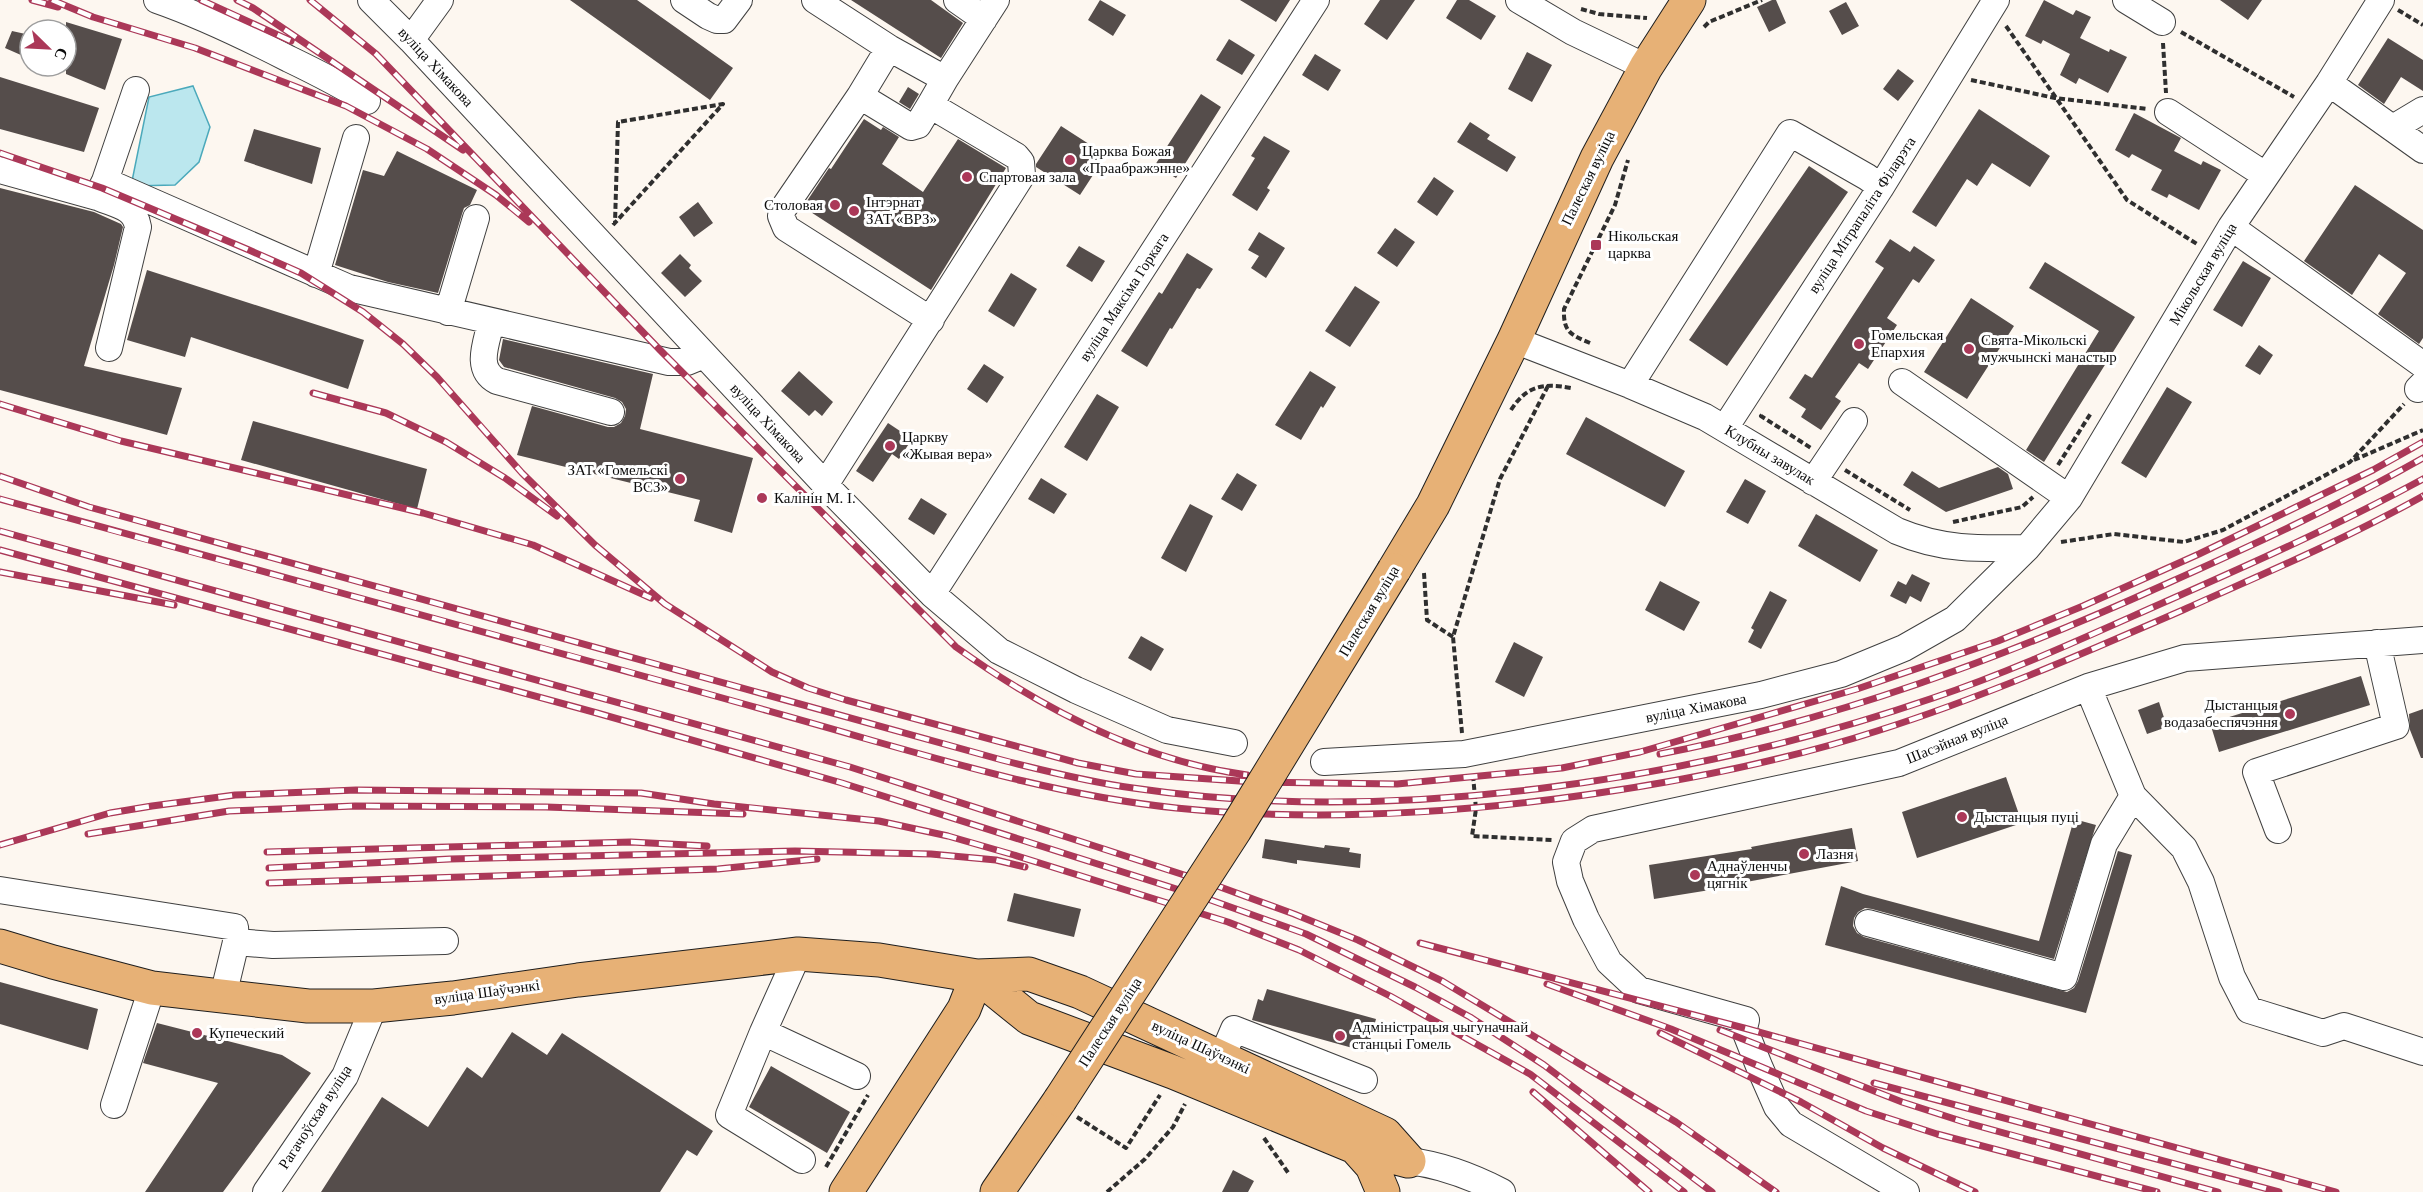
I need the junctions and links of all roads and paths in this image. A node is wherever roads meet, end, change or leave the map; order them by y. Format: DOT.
graph roads {
  1 [pos="157,0"];
  2 [pos="371,0"];
  3 [pos="440,0"];
  4 [pos="684,0"];
  5 [pos="740,0"];
  6 [pos="815,0"];
  7 [pos="957,0"];
  8 [pos="1316,0"];
  9 [pos="1520,0"];
  10 [pos="1762,0"];
  11 [pos="2126,0"];
  12 [pos="2389,5"];
  13 [pos="1577,8"];
  14 [pos="990,9"];
  15 [pos="1999,10"];
  16 [pos="1699,11"];
  17 [pos="1649,18"];
  18 [pos="2162,22"];
  19 [pos="2423,25"];
  20 [pos="411,40"];
  21 [pos="889,48"];
  22 [pos="1646,67"];
  23 [pos="945,79"];
  24 [pos="1970,80"];
  25 [pos="2329,83"];
  26 [pos="136,90"];
  27 [pos="860,96"];
  28 [pos="2055,98"];
  29 [pos="2300,100"];
  30 [pos="367,101"];
  31 [pos="930,105"];
  32 [pos="2423,110"];
  33 [pos="2168,112"];
  34 [pos="2393,128"];
  35 [pos="356,138"];
  36 [pos="2423,150"];
  37 [pos="0,170"];
  38 [pos="2265,175"];
  39 [pos="1881,188"];
  40 [pos="101,189"];
  41 [pos="1615,204"];
  42 [pos="476,218"];
  43 [pos="2231,227"];
  44 [pos="606,232"];
  45 [pos="2199,246"];
  46 [pos="316,274"];
  47 [pos="448,312"];
  48 [pos="931,320"];
  49 [pos="491,322"];
  50 [pos="1514,340"];
  51 [pos="1592,344"];
  52 [pos="109,348"];
  53 [pos="704,355"];
  54 [pos="2421,379"];
  55 [pos="1902,382"];
  56 [pos="1549,384"];
  57 [pos="1630,385"];
  58 [pos="2097,403"];
  59 [pos="1767,406"];
  60 [pos="611,412"];
  61 [pos="1854,421"];
  62 [pos="1725,428"];
  63 [pos="2423,430"];
  64 [pos="1828,460"];
  65 [pos="2350,462"];
  66 [pos="1814,482"];
  67 [pos="2046,482"];
  68 [pos="825,485"];
  69 [pos="2069,498"];
  70 [pos="1913,512"];
  71 [pos="1942,525"];
  72 [pos="2028,548"];
  73 [pos="1408,570"];
  74 [pos="932,594"];
  75 [pos="1453,637"];
  76 [pos="2423,640"];
  77 [pos="2377,643"];
  78 [pos="2088,687"];
  79 [pos="1234,744"];
  80 [pos="1464,754"];
  81 [pos="1324,762"];
  82 [pos="2133,796"];
  83 [pos="2278,830"];
  84 [pos="1574,841"];
  85 [pos="0,890"];
  86 [pos="1868,923"];
  87 [pos="445,941"];
  88 [pos="236,942"];
  89 [pos="0,946"];
  90 [pos="798,954"];
  91 [pos="977,976"];
  92 [pos="152,988"];
  93 [pos="223,996"];
  94 [pos="374,1006"];
  95 [pos="763,1032"];
  96 [pos="2423,1052"];
  97 [pos="1222,1057"];
  98 [pos="1364,1080"];
  99 [pos="864,1083"];
  100 [pos="1164,1088"];
  101 [pos="1198,1094"];
  102 [pos="114,1105"];
  103 [pos="1068,1108"];
  104 [pos="1262,1136"];
  105 [pos="1355,1147"];
  106 [pos="1409,1161"];
  107 [pos="814,1163"];
  108 [pos="1288,1174"];
  109 [pos="266,1192"];
  110 [pos="846,1192"];
  111 [pos="997,1192"];
  112 [pos="1107,1192"];
  113 [pos="1383,1192"];
  114 [pos="1392,1192"];
  115 [pos="1502,1192"];
  116 [pos="1906,1192"];
  1 -- 30 [label="street"];
  2 -- 20 [label="street, вуліца Хімакова"];
  3 -- 20 [label="street"];
  4 -- 5 [label="street"];
  6 -- 21 [label="street"];
  7 -- 14 [label="street"];
  8 -- 74 [label="street, вуліца Максіма Горкага"];
  9 -- 22 [label="street"];
  10 -- 16 [label="path"];
  11 -- 18 [label="street"];
  12 -- 19 [label="path"];
  12 -- 25 [label="street, Мікольская вуліца"];
  13 -- 17 [label="path"];
  14 -- 23 [label="street"];
  15 -- 28 [label="path"];
  15 -- 39 [label="street, вуліца Мітрапаліта Філарэта"];
  16 -- 22 [label="main road, Палеская вуліца"];
  18 -- 29 [label="path"];
  18 -- 33 [label="path"];
  20 -- 44 [label="street, вуліца Хімакова"];
  21 -- 23 [label="street"];
  21 -- 27 [label="street"];
  22 -- 50 [label="main road, Палеская вуліца"];
  23 -- 31 [label="street"];
  24 -- 28 [label="path"];
  25 -- 34 [label="street"];
  25 -- 38 [label="street, Мікольская вуліца"];
  26 -- 40 [label="street"];
  27 -- 31 [label="street"];
  27 -- 48 [label="street"];
  28 -- 33 [label="path"];
  28 -- 45 [label="path"];
  31 -- 48 [label="street"];
  32 -- 34 [label="street"];
  33 -- 38 [label="street"];
  34 -- 36 [label="street"];
  35 -- 46 [label="street"];
  37 -- 40 [label="street"];
  38 -- 43 [label="street, Мікольская вуліца"];
  39 -- 57 [label="street"];
  39 -- 62 [label="street, вуліца Мітрапаліта Філарэта"];
  40 -- 46 [label="street"];
  40 -- 52 [label="street"];
  41 -- 51 [label="path"];
  42 -- 47 [label="street"];
  43 -- 54 [label="street"];
  43 -- 69 [label="street, Мікольская вуліца"];
  44 -- 44 [label="path"];
  44 -- 53 [label="street, вуліца Хімакова"];
  46 -- 47 [label="street"];
  47 -- 49 [label="street"];
  48 -- 68 [label="street"];
  49 -- 53 [label="street"];
  49 -- 60 [label="street"];
  50 -- 57 [label="street, Клубны завулак"];
  50 -- 73 [label="main road, Палеская вуліца"];
  53 -- 68 [label="street, вуліца Хімакова"];
  54 -- 65 [label="path"];
  55 -- 67 [label="street"];
  56 -- 75 [label="path"];
  57 -- 62 [label="street, Клубны завулак"];
  58 -- 67 [label="path"];
  59 -- 64 [label="path"];
  61 -- 64 [label="street"];
  62 -- 66 [label="street, Клубны завулак"];
  63 -- 65 [label="path"];
  64 -- 66 [label="street"];
  64 -- 70 [label="path"];
  65 -- 72 [label="path"];
  66 -- 72 [label="street, Клубны завулак"];
  67 -- 69 [label="street"];
  67 -- 71 [label="path"];
  68 -- 74 [label="street, вуліца Хімакова"];
  69 -- 72 [label="street, Мікольская вуліца"];
  72 -- 80 [label="street, вуліца Хімакова"];
  73 -- 75 [label="path"];
  73 -- 103 [label="main road, Палеская вуліца, bridge"];
  74 -- 79 [label="street, вуліца Хімакова"];
  75 -- 80 [label="path"];
  76 -- 77 [label="street, Шасэйная вуліца"];
  77 -- 78 [label="street, Шасэйная вуліца"];
  77 -- 83 [label="street"];
  78 -- 82 [label="street"];
  78 -- 84 [label="street, Шасэйная вуліца"];
  80 -- 81 [label="street, вуліца Хімакова"];
  80 -- 84 [label="path"];
  82 -- 86 [label="street"];
  82 -- 96 [label="street"];
  84 -- 116 [label="street"];
  85 -- 88 [label="street"];
  87 -- 88 [label="street"];
  88 -- 93 [label="street"];
  89 -- 92 [label="main road, вуліца Шаўчэнкі"];
  90 -- 91 [label="main road, вуліца Шаўчэнкі"];
  90 -- 94 [label="main road, вуліца Шаўчэнкі"];
  90 -- 95 [label="street"];
  91 -- 97 [label="main road, вуліца Шаўчэнкі"];
  91 -- 101 [label="main road, вуліца Шаўчэнкі"];
  91 -- 110 [label="main road"];
  92 -- 93 [label="main road, вуліца Шаўчэнкі"];
  92 -- 102 [label="street"];
  93 -- 94 [label="main road, вуліца Шаўчэнкі"];
  94 -- 109 [label="street, Рагачоўская вуліца"];
  95 -- 99 [label="street"];
  95 -- 107 [label="street"];
  97 -- 98 [label="street"];
  97 -- 101 [label="main road"];
  97 -- 106 [label="main road, вуліца Шаўчэнкі"];
  99 -- 107 [label="path"];
  100 -- 103 [label="path"];
  101 -- 105 [label="main road, вуліца Шаўчэнкі"];
  101 -- 112 [label="path"];
  103 -- 111 [label="main road, Палеская вуліца"];
  104 -- 108 [label="path"];
  105 -- 106 [label="main road, вуліца Шаўчэнкі"];
  105 -- 113 [label="main road, вуліца Шаўчэнкі"];
  106 -- 114 [label="main road"];
  106 -- 115 [label="street, вуліца Шаўчэнкі"];
}
